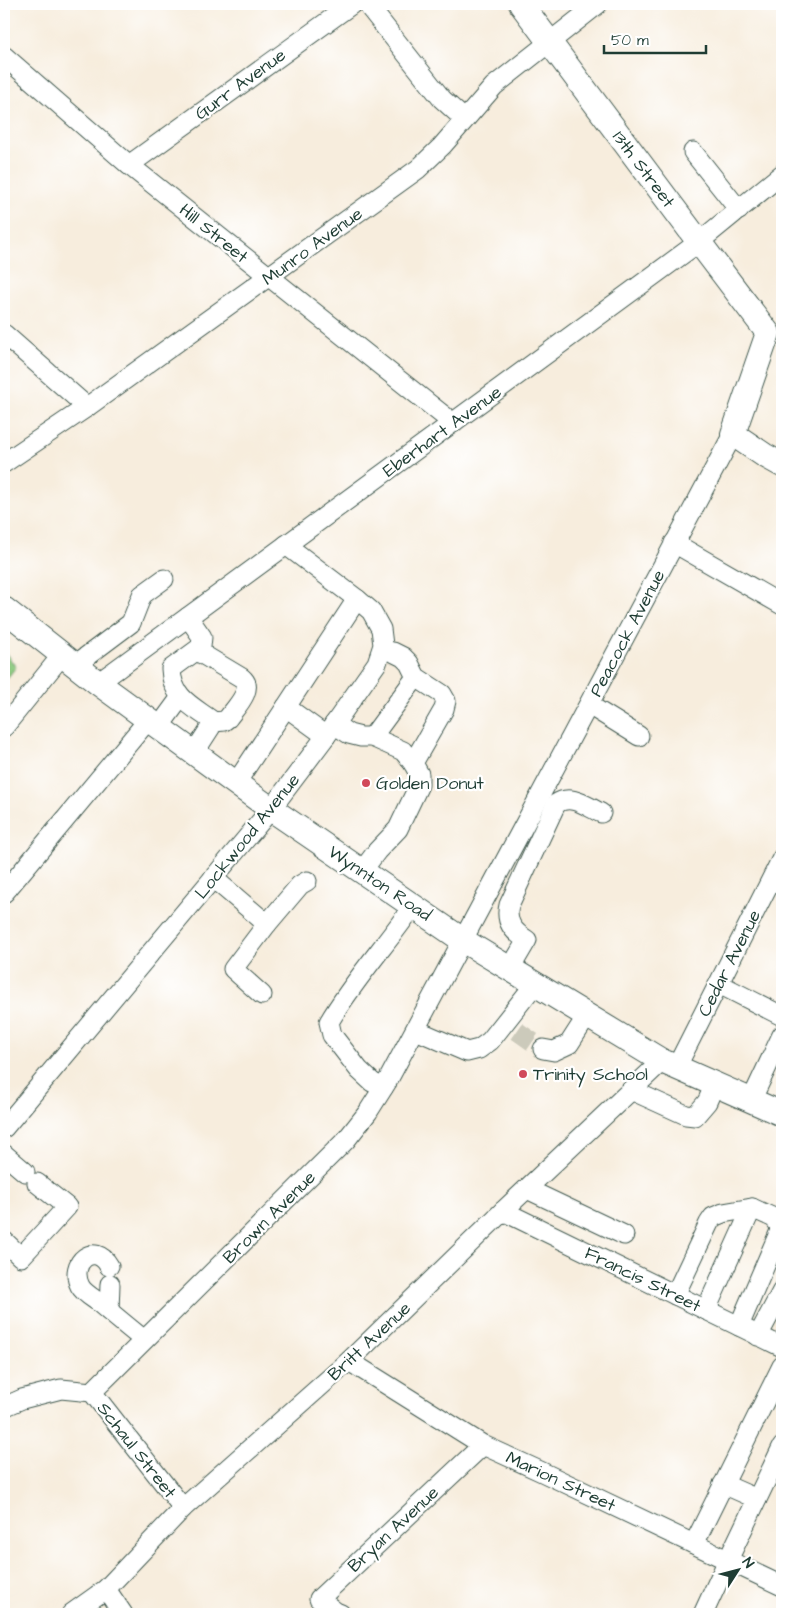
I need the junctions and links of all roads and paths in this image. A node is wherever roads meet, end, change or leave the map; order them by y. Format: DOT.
graph roads {
  1 [pos="521,4"];
  2 [pos="598,4"];
  3 [pos="361,6"];
  4 [pos="549,41"];
  5 [pos="4,56"];
  6 [pos="464,119"];
  7 [pos="694,152"];
  8 [pos="129,164"];
  9 [pos="782,174"];
  10 [pos="739,210"];
  11 [pos="699,242"];
  12 [pos="270,277"];
  13 [pos="775,330"];
  14 [pos="4,334"];
  15 [pos="88,407"];
  16 [pos="453,422"];
  17 [pos="733,434"];
  18 [pos="4,463"];
  19 [pos="782,465"];
  20 [pos="674,543"];
  21 [pos="286,545"];
  22 [pos="164,579"];
  23 [pos="357,599"];
  24 [pos="782,605"];
  25 [pos="4,609"];
  26 [pos="188,617"];
  27 [pos="153,643"];
  28 [pos="382,650"];
  29 [pos="197,651"];
  30 [pos="69,660"];
  31 [pos="171,669"];
  32 [pos="416,677"];
  33 [pos="98,684"];
  34 [pos="182,697"];
  35 [pos="589,705"];
  36 [pos="286,707"];
  37 [pos="214,722"];
  38 [pos="154,724"];
  39 [pos="4,726"];
  40 [pos="330,730"];
  41 [pos="639,736"];
  42 [pos="372,737"];
  43 [pos="194,753"];
  44 [pos="413,763"];
  45 [pos="236,783"];
  46 [pos="271,809"];
  47 [pos="601,812"];
  48 [pos="782,858"];
  49 [pos="362,871"];
  50 [pos="213,878"];
  51 [pos="307,882"];
  52 [pos="4,893"];
  53 [pos="413,906"];
  54 [pos="267,924"];
  55 [pos="464,941"];
  56 [pos="510,969"];
  57 [pos="535,984"];
  58 [pos="719,984"];
  59 [pos="262,995"];
  60 [pos="587,1016"];
  61 [pos="782,1016"];
  62 [pos="416,1030"];
  63 [pos="782,1035"];
  64 [pos="543,1049"];
  65 [pos="669,1064"];
  66 [pos="715,1084"];
  67 [pos="383,1088"];
  68 [pos="631,1090"];
  69 [pos="751,1100"];
  70 [pos="782,1114"];
  71 [pos="4,1128"];
  72 [pos="4,1154"];
  73 [pos="527,1189"];
  74 [pos="752,1208"];
  75 [pos="503,1211"];
  76 [pos="597,1222"];
  77 [pos="624,1235"];
  78 [pos="4,1241"];
  79 [pos="583,1250"];
  80 [pos="782,1291"];
  81 [pos="675,1295"];
  82 [pos="706,1310"];
  83 [pos="109,1311"];
  84 [pos="739,1326"];
  85 [pos="758,1336"];
  86 [pos="144,1340"];
  87 [pos="782,1347"];
  88 [pos="349,1361"];
  89 [pos="782,1366"];
  90 [pos="92,1392"];
  91 [pos="4,1407"];
  92 [pos="483,1445"];
  93 [pos="782,1448"];
  94 [pos="723,1484"];
  95 [pos="757,1499"];
  96 [pos="183,1508"];
  97 [pos="694,1544"];
  98 [pos="728,1560"];
  99 [pos="782,1586"];
  100 [pos="106,1589"];
  101 [pos="338,1613"];
  102 [pos="71,1614"];
  103 [pos="123,1614"];
  104 [pos="703,1614"];
  1 -- 4 [label="main road, 13th Street"];
  2 -- 4 [label="street, Munro Avenue"];
  3 -- 6 [label="street"];
  3 -- 8 [label="street, Gurr Avenue"];
  4 -- 6 [label="street, Munro Avenue"];
  4 -- 11 [label="main road, 13th Street"];
  5 -- 8 [label="street, Hill Street"];
  6 -- 12 [label="street, Munro Avenue"];
  7 -- 10 [label="street"];
  8 -- 12 [label="street, Hill Street"];
  9 -- 10 [label="street, Eberhart Avenue"];
  10 -- 11 [label="street, Eberhart Avenue"];
  11 -- 13 [label="main road, 13th Street"];
  11 -- 16 [label="street, Eberhart Avenue"];
  12 -- 15 [label="street, Munro Avenue"];
  12 -- 16 [label="street, Hill Street"];
  13 -- 17 [label="main road, Peacock Avenue"];
  14 -- 15 [label="street"];
  15 -- 18 [label="street, Munro Avenue"];
  16 -- 21 [label="street, Eberhart Avenue"];
  17 -- 19 [label="main road"];
  17 -- 20 [label="street, Peacock Avenue"];
  20 -- 24 [label="street"];
  20 -- 35 [label="street, Peacock Avenue"];
  21 -- 23 [label="street"];
  21 -- 26 [label="street, Eberhart Avenue"];
  22 -- 30 [label="street"];
  23 -- 28 [label="street"];
  23 -- 36 [label="street"];
  25 -- 30 [label="main road, Wynnton Road"];
  26 -- 27 [label="street, Eberhart Avenue"];
  26 -- 29 [label="street"];
  27 -- 31 [label="street"];
  27 -- 33 [label="street, Eberhart Avenue"];
  28 -- 32 [label="street"];
  28 -- 40 [label="street, Lockwood Avenue"];
  29 -- 31 [label="street"];
  29 -- 37 [label="street"];
  30 -- 33 [label="main road, Wynnton Road"];
  30 -- 39 [label="street"];
  31 -- 34 [label="street"];
  32 -- 42 [label="street"];
  32 -- 44 [label="street"];
  33 -- 38 [label="main road, Wynnton Road"];
  34 -- 37 [label="street"];
  34 -- 38 [label="street"];
  35 -- 41 [label="street"];
  35 -- 55 [label="street, Peacock Avenue"];
  36 -- 40 [label="street"];
  36 -- 45 [label="street"];
  37 -- 43 [label="street"];
  38 -- 43 [label="main road, Wynnton Road"];
  38 -- 52 [label="street"];
  40 -- 42 [label="street"];
  40 -- 46 [label="street, Lockwood Avenue"];
  42 -- 44 [label="street"];
  43 -- 45 [label="main road, Wynnton Road"];
  44 -- 49 [label="street"];
  45 -- 46 [label="main road, Wynnton Road"];
  46 -- 49 [label="main road, Wynnton Road"];
  46 -- 50 [label="street, Lockwood Avenue"];
  47 -- 56 [label="street"];
  48 -- 58 [label="street, Cedar Avenue"];
  49 -- 53 [label="main road, Wynnton Road"];
  50 -- 54 [label="street"];
  50 -- 71 [label="street, Lockwood Avenue"];
  51 -- 54 [label="street"];
  53 -- 55 [label="main road, Wynnton Road"];
  53 -- 67 [label="street"];
  54 -- 59 [label="street"];
  55 -- 56 [label="main road, Wynnton Road"];
  55 -- 62 [label="street, Brown Avenue"];
  56 -- 57 [label="main road, Wynnton Road"];
  57 -- 60 [label="main road, Wynnton Road"];
  57 -- 62 [label="street"];
  58 -- 61 [label="street"];
  58 -- 65 [label="street, Cedar Avenue"];
  60 -- 64 [label="street"];
  60 -- 65 [label="main road, Wynnton Road"];
  62 -- 67 [label="street, Brown Avenue"];
  63 -- 69 [label="street"];
  65 -- 66 [label="main road, Wynnton Road"];
  65 -- 68 [label="street, Britt Avenue"];
  66 -- 68 [label="street"];
  66 -- 69 [label="main road, Wynnton Road"];
  67 -- 86 [label="street, Brown Avenue"];
  68 -- 73 [label="street, Britt Avenue"];
  69 -- 70 [label="main road, Wynnton Road"];
  72 -- 78 [label="street"];
  73 -- 75 [label="street, Britt Avenue"];
  73 -- 76 [label="street"];
  74 -- 81 [label="street"];
  74 -- 82 [label="street"];
  74 -- 84 [label="street"];
  75 -- 79 [label="street, Francis Street"];
  75 -- 88 [label="street, Britt Avenue"];
  76 -- 77 [label="street"];
  76 -- 79 [label="street"];
  79 -- 81 [label="street, Francis Street"];
  80 -- 85 [label="street"];
  81 -- 82 [label="street, Francis Street"];
  82 -- 84 [label="street, Francis Street"];
  83 -- 83 [label="street"];
  83 -- 86 [label="street"];
  84 -- 85 [label="street, Francis Street"];
  85 -- 87 [label="street, Francis Street"];
  86 -- 90 [label="street, Brown Avenue"];
  88 -- 92 [label="street, Marion Street"];
  88 -- 96 [label="street, Britt Avenue"];
  89 -- 94 [label="street"];
  90 -- 91 [label="street"];
  90 -- 96 [label="street, Schaul Street"];
  92 -- 97 [label="street, Marion Street"];
  92 -- 101 [label="street, Bryan Avenue"];
  93 -- 95 [label="street"];
  94 -- 95 [label="street"];
  94 -- 97 [label="street"];
  95 -- 98 [label="street"];
  96 -- 100 [label="street, Britt Avenue"];
  97 -- 98 [label="street, Marion Street"];
  98 -- 99 [label="street, Marion Street"];
  98 -- 104 [label="street"];
  100 -- 102 [label="street, Britt Avenue"];
  100 -- 103 [label="street"];
}
